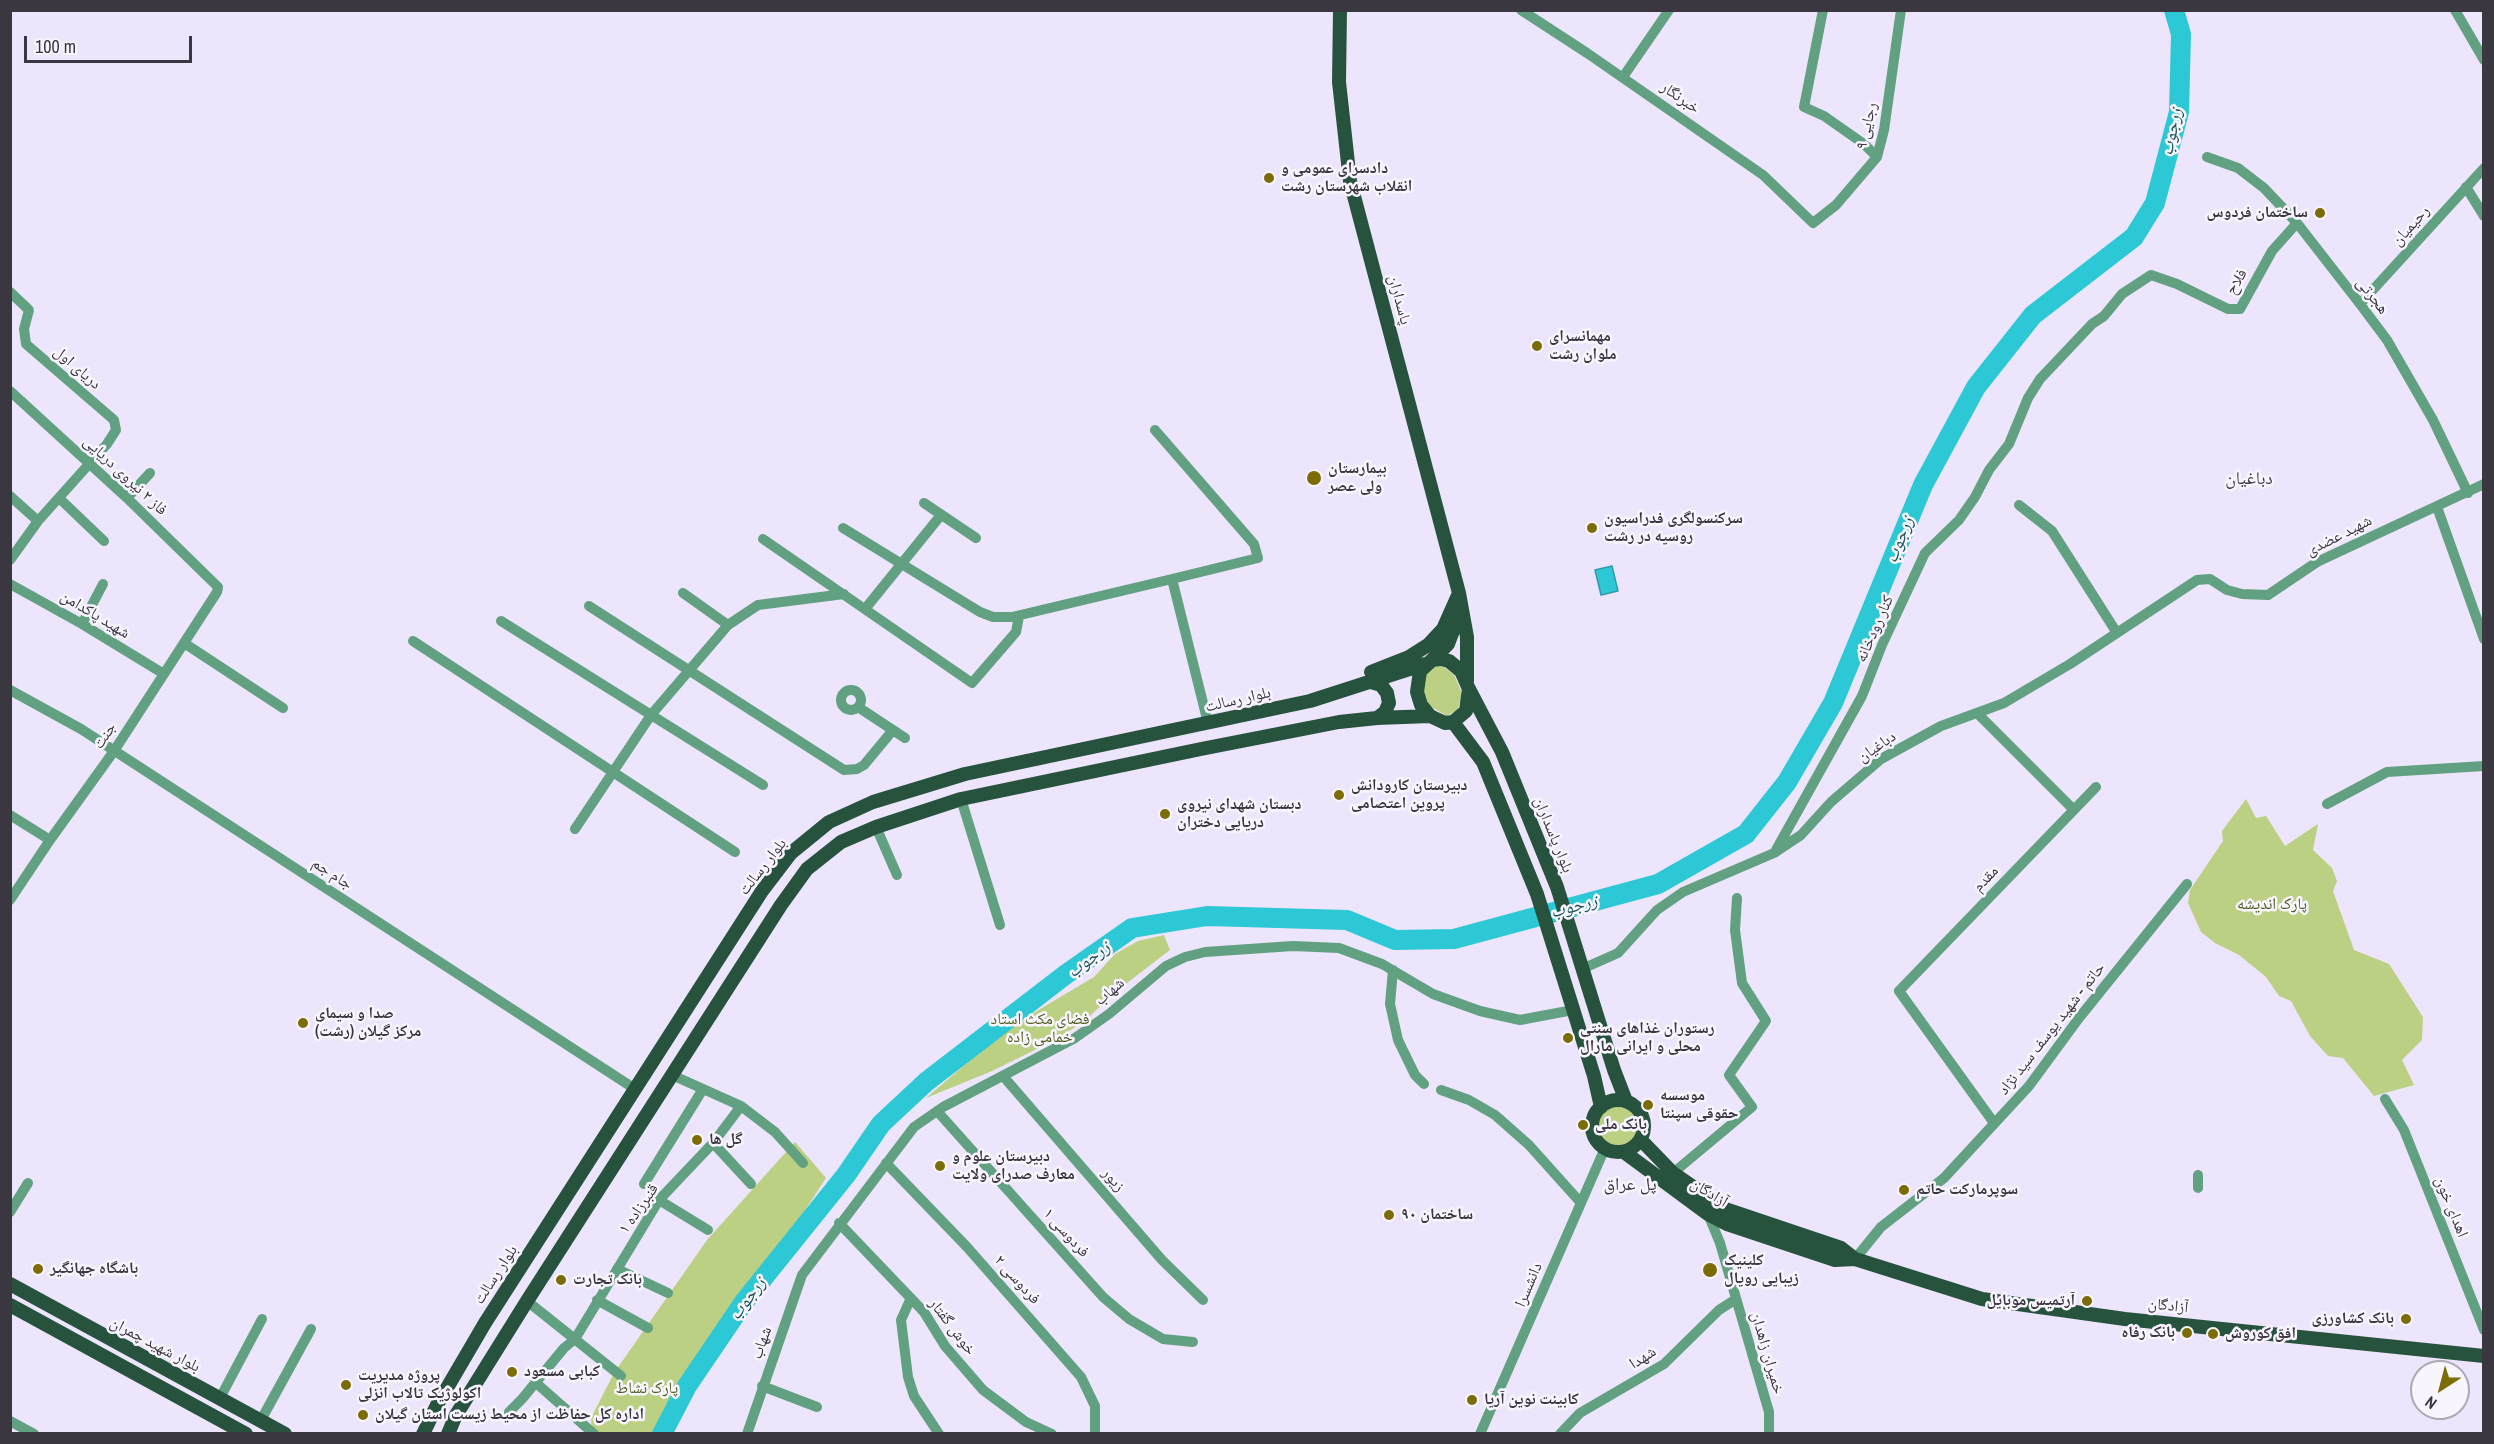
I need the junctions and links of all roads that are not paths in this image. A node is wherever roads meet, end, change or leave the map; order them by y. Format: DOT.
graph roads {
  1 [pos="1340,10"];
  2 [pos="1521,10"];
  3 [pos="1669,10"];
  4 [pos="1823,10"];
  5 [pos="1901,10"];
  6 [pos="2455,10"];
  7 [pos="2484,60"];
  8 [pos="1623,77"];
  9 [pos="1877,157"];
  10 [pos="2207,157"];
  11 [pos="2484,168"];
  12 [pos="2466,187"];
  13 [pos="2484,216"];
  14 [pos="1813,223"];
  15 [pos="2296,223"];
  16 [pos="2151,275"];
  17 [pos="10,292"];
  18 [pos="2360,304"];
  19 [pos="10,391"];
  20 [pos="1155,430"];
  21 [pos="90,463"];
  22 [pos="150,473"];
  23 [pos="2484,484"];
  24 [pos="2468,493"];
  25 [pos="10,496"];
  26 [pos="58,498"];
  27 [pos="127,498"];
  28 [pos="924,503"];
  29 [pos="2019,505"];
  30 [pos="2437,507"];
  31 [pos="941,515"];
  32 [pos="38,520"];
  33 [pos="843,528"];
  34 [pos="976,538"];
  35 [pos="762,539"];
  36 [pos="104,541"];
  37 [pos="10,560"];
  38 [pos="901,564"];
  39 [pos="1172,579"];
  40 [pos="2210,579"];
  41 [pos="10,584"];
  42 [pos="218,584"];
  43 [pos="103,585"];
  44 [pos="683,593"];
  45 [pos="1459,593"];
  46 [pos="844,594"];
  47 [pos="589,606"];
  48 [pos="865,609"];
  49 [pos="1019,616"];
  50 [pos="501,621"];
  51 [pos="82,624"];
  52 [pos="728,625"];
  53 [pos="2117,633"];
  54 [pos="2484,639"];
  55 [pos="412,641"];
  56 [pos="184,643"];
  57 [pos="1429,662"];
  58 [pos="689,670"];
  59 [pos="164,674"];
  60 [pos="1371,682"];
  61 [pos="1468,686"];
  62 [pos="10,690"];
  63 [pos="1310,700"];
  64 [pos="858,707"];
  65 [pos="283,708"];
  66 [pos="1977,712"];
  67 [pos="651,715"];
  68 [pos="1430,716"];
  69 [pos="1377,718"];
  70 [pos="1453,722"];
  71 [pos="1208,723"];
  72 [pos="893,730"];
  73 [pos="906,738"];
  74 [pos="114,751"];
  75 [pos="2484,766"];
  76 [pos="612,772"];
  77 [pos="763,785"];
  78 [pos="2096,788"];
  79 [pos="961,799"];
  80 [pos="2327,804"];
  81 [pos="2074,810"];
  82 [pos="10,815"];
  83 [pos="876,827"];
  84 [pos="575,829"];
  85 [pos="50,840"];
  86 [pos="735,852"];
  87 [pos="1774,853"];
  88 [pos="897,875"];
  89 [pos="2187,885"];
  90 [pos="1737,898"];
  91 [pos="10,900"];
  92 [pos="999,925"];
  93 [pos="1582,969"];
  94 [pos="1393,970"];
  95 [pos="1573,1010"];
  96 [pos="672,1075"];
  97 [pos="1003,1076"];
  98 [pos="1424,1083"];
  99 [pos="635,1089"];
  100 [pos="703,1089"];
  101 [pos="1441,1090"];
  102 [pos="2385,1099"];
  103 [pos="1626,1101"];
  104 [pos="741,1106"];
  105 [pos="1601,1107"];
  106 [pos="937,1111"];
  107 [pos="1994,1123"];
  108 [pos="1641,1140"];
  109 [pos="713,1143"];
  110 [pos="1605,1148"];
  111 [pos="1624,1152"];
  112 [pos="803,1163"];
  113 [pos="886,1163"];
  114 [pos="1673,1173"];
  115 [pos="2198,1175"];
  116 [pos="27,1183"];
  117 [pos="644,1184"];
  118 [pos="751,1184"];
  119 [pos="2198,1188"];
  120 [pos="658,1200"];
  121 [pos="1581,1203"];
  122 [pos="10,1212"];
  123 [pos="1708,1214"];
  124 [pos="839,1223"];
  125 [pos="1727,1224"];
  126 [pos="708,1230"];
  127 [pos="1720,1243"];
  128 [pos="531,1251"];
  129 [pos="1854,1259"];
  130 [pos="551,1264"];
  131 [pos="617,1269"];
  132 [pos="10,1284"];
  133 [pos="668,1293"];
  134 [pos="911,1298"];
  135 [pos="1736,1299"];
  136 [pos="597,1300"];
  137 [pos="1203,1300"];
  138 [pos="527,1301"];
  139 [pos="11,1307"];
  140 [pos="262,1319"];
  141 [pos="648,1328"];
  142 [pos="311,1329"];
  143 [pos="2484,1330"];
  144 [pos="575,1339"];
  145 [pos="1193,1342"];
  146 [pos="2484,1356"];
  147 [pos="621,1376"];
  148 [pos="535,1382"];
  149 [pos="762,1386"];
  150 [pos="220,1398"];
  151 [pos="437,1405"];
  152 [pos="817,1407"];
  153 [pos="509,1412"];
  154 [pos="456,1415"];
  155 [pos="10,1420"];
  156 [pos="261,1420"];
  157 [pos="34,1434"];
  158 [pos="246,1434"];
  159 [pos="285,1434"];
  160 [pos="423,1434"];
  161 [pos="448,1434"];
  162 [pos="594,1434"];
  163 [pos="747,1434"];
  164 [pos="939,1434"];
  165 [pos="1052,1434"];
  166 [pos="1095,1434"];
  167 [pos="1479,1434"];
  168 [pos="1560,1434"];
  169 [pos="1769,1434"];
  1 -- 45 [label="main road, پاسداران"];
  2 -- 8 [label="street, خبرنگار"];
  3 -- 8 [label="street"];
  4 -- 9 [label="street"];
  5 -- 9 [label="street, رجایی ۹"];
  6 -- 7 [label="street"];
  8 -- 14 [label="street, خبرنگار"];
  9 -- 14 [label="street, رجایی ۹"];
  10 -- 15 [label="street, هجرتی"];
  11 -- 12 [label="street, رحیمیان"];
  12 -- 13 [label="street"];
  12 -- 18 [label="street, رحیمیان"];
  15 -- 16 [label="street, فلاح"];
  15 -- 18 [label="street, هجرتی"];
  16 -- 87 [label="street, کنار رودخانه"];
  17 -- 21 [label="street, دریای اول"];
  18 -- 24 [label="street, هجرتی"];
  19 -- 21 [label="street, فاز ۲ نیروی دریایی"];
  20 -- 39 [label="street"];
  21 -- 26 [label="street"];
  21 -- 27 [label="street, فاز ۲ نیروی دریایی"];
  22 -- 27 [label="street"];
  23 -- 24 [label="street, شهید عضدی"];
  24 -- 30 [label="street, شهید عضدی"];
  25 -- 32 [label="street"];
  26 -- 32 [label="street"];
  26 -- 36 [label="street"];
  27 -- 42 [label="street, فاز ۲ نیروی دریایی"];
  28 -- 31 [label="street"];
  29 -- 53 [label="street"];
  30 -- 40 [label="street, شهید عضدی"];
  30 -- 54 [label="street"];
  31 -- 34 [label="street"];
  31 -- 38 [label="street"];
  32 -- 37 [label="street"];
  33 -- 38 [label="street"];
  35 -- 46 [label="street"];
  38 -- 48 [label="street"];
  38 -- 49 [label="street"];
  39 -- 49 [label="street"];
  39 -- 71 [label="street"];
  40 -- 53 [label="street, دباغیان"];
  41 -- 51 [label="street, شهید پاکدامن"];
  42 -- 56 [label="street, جنت"];
  43 -- 51 [label="street"];
  44 -- 52 [label="street"];
  45 -- 57 [label="main road"];
  45 -- 61 [label="main road, پاسداران"];
  45 -- 63 [label="main road"];
  46 -- 48 [label="street"];
  46 -- 52 [label="street"];
  47 -- 58 [label="street"];
  48 -- 49 [label="street"];
  50 -- 67 [label="street"];
  51 -- 59 [label="street, شهید پاکدامن"];
  52 -- 58 [label="street"];
  53 -- 66 [label="street, دباغیان"];
  55 -- 76 [label="street"];
  56 -- 59 [label="street, جنت"];
  56 -- 65 [label="street"];
  57 -- 60 [label="main road, بلوار رسالت"];
  57 -- 61 [label="main road"];
  57 -- 68 [label="main road"];
  58 -- 67 [label="street"];
  58 -- 72 [label="street"];
  59 -- 74 [label="street, جنت"];
  60 -- 63 [label="main road, بلوار رسالت"];
  60 -- 69 [label="main road"];
  61 -- 70 [label="main road"];
  61 -- 93 [label="main road, بلوار پاسداران"];
  62 -- 74 [label="street, جام جم"];
  63 -- 71 [label="main road, بلوار رسالت"];
  64 -- 72 [label="street"];
  66 -- 81 [label="street"];
  66 -- 87 [label="street, دباغیان"];
  67 -- 76 [label="street"];
  67 -- 77 [label="street"];
  68 -- 69 [label="main road"];
  68 -- 70 [label="main road"];
  69 -- 79 [label="main road"];
  70 -- 95 [label="main road"];
  71 -- 99 [label="main road, بلوار رسالت"];
  72 -- 73 [label="street"];
  74 -- 85 [label="street, جنت"];
  74 -- 99 [label="street, جام جم"];
  75 -- 80 [label="street"];
  76 -- 84 [label="street"];
  76 -- 86 [label="street"];
  78 -- 81 [label="street, مقدم"];
  79 -- 83 [label="main road"];
  79 -- 92 [label="street"];
  81 -- 107 [label="street, مقدم"];
  82 -- 85 [label="street"];
  83 -- 88 [label="street"];
  83 -- 96 [label="main road"];
  85 -- 91 [label="street, جنت"];
  87 -- 93 [label="street, دباغیان"];
  89 -- 107 [label="street, حاتم - شهید یوسف سید نژاد"];
  90 -- 114 [label="street"];
  93 -- 103 [label="main road, بلوار پاسداران"];
  94 -- 95 [label="street, شهاب"];
  94 -- 97 [label="street, شهاب"];
  94 -- 98 [label="street"];
  95 -- 105 [label="main road"];
  96 -- 100 [label="street"];
  96 -- 130 [label="main road"];
  97 -- 106 [label="street, شهاب"];
  97 -- 137 [label="street, زیور"];
  99 -- 128 [label="main road, بلوار رسالت"];
  100 -- 104 [label="street"];
  100 -- 117 [label="street"];
  101 -- 121 [label="street"];
  102 -- 143 [label="street, اهدای خون"];
  103 -- 105 [label="main road"];
  103 -- 108 [label="main road"];
  104 -- 109 [label="street, قنبرزاده ۱"];
  104 -- 112 [label="street"];
  105 -- 110 [label="main road"];
  106 -- 113 [label="street, شهاب"];
  106 -- 145 [label="street, فردوسی ۱"];
  107 -- 129 [label="street, حاتم - شهید یوسف سید نژاد"];
  108 -- 111 [label="main road"];
  108 -- 114 [label="main road, آزادگان"];
  109 -- 118 [label="street"];
  109 -- 120 [label="street, قنبرزاده ۱"];
  110 -- 111 [label="main road"];
  110 -- 121 [label="street, دانشسرا"];
  111 -- 123 [label="main road, آزادگان"];
  113 -- 124 [label="street, شهاب"];
  113 -- 166 [label="street, فردوسی ۲"];
  114 -- 129 [label="main road, آزادگان"];
  115 -- 119 [label="street"];
  116 -- 122 [label="street"];
  120 -- 126 [label="street"];
  120 -- 131 [label="street, قنبرزاده ۱"];
  121 -- 167 [label="street, دانشسرا"];
  123 -- 125 [label="main road, آزادگان"];
  123 -- 127 [label="street, خمیران زاهدان"];
  124 -- 134 [label="street, خوش گفتار"];
  124 -- 149 [label="street, شهاب"];
  125 -- 127 [label="street"];
  125 -- 129 [label="main road, آزادگان"];
  127 -- 135 [label="street, خمیران زاهدان"];
  128 -- 130 [label="main road"];
  128 -- 151 [label="main road, بلوار رسالت"];
  129 -- 146 [label="main road, آزادگان"];
  130 -- 138 [label="main road"];
  131 -- 133 [label="street"];
  131 -- 136 [label="street, قنبرزاده ۱"];
  132 -- 150 [label="main road, بلوار شهید چمران"];
  134 -- 164 [label="street"];
  134 -- 165 [label="street, خوش گفتار"];
  135 -- 168 [label="street, شهدا"];
  135 -- 169 [label="street, خمیران زاهدان"];
  136 -- 141 [label="street"];
  136 -- 144 [label="street, قنبرزاده ۱"];
  138 -- 144 [label="street"];
  138 -- 154 [label="main road"];
  139 -- 158 [label="main road, بلوار شهید چمران"];
  140 -- 150 [label="street"];
  142 -- 156 [label="street"];
  144 -- 147 [label="street"];
  144 -- 148 [label="street, قنبرزاده ۱"];
  148 -- 153 [label="street, قنبرزاده ۱"];
  148 -- 162 [label="street"];
  149 -- 152 [label="street"];
  149 -- 163 [label="street, شهاب"];
  150 -- 156 [label="main road, بلوار شهید چمران"];
  151 -- 154 [label="main road"];
  151 -- 160 [label="main road, بلوار رسالت"];
  154 -- 161 [label="main road"];
  155 -- 157 [label="street"];
  156 -- 159 [label="main road, بلوار شهید چمران"];
}
